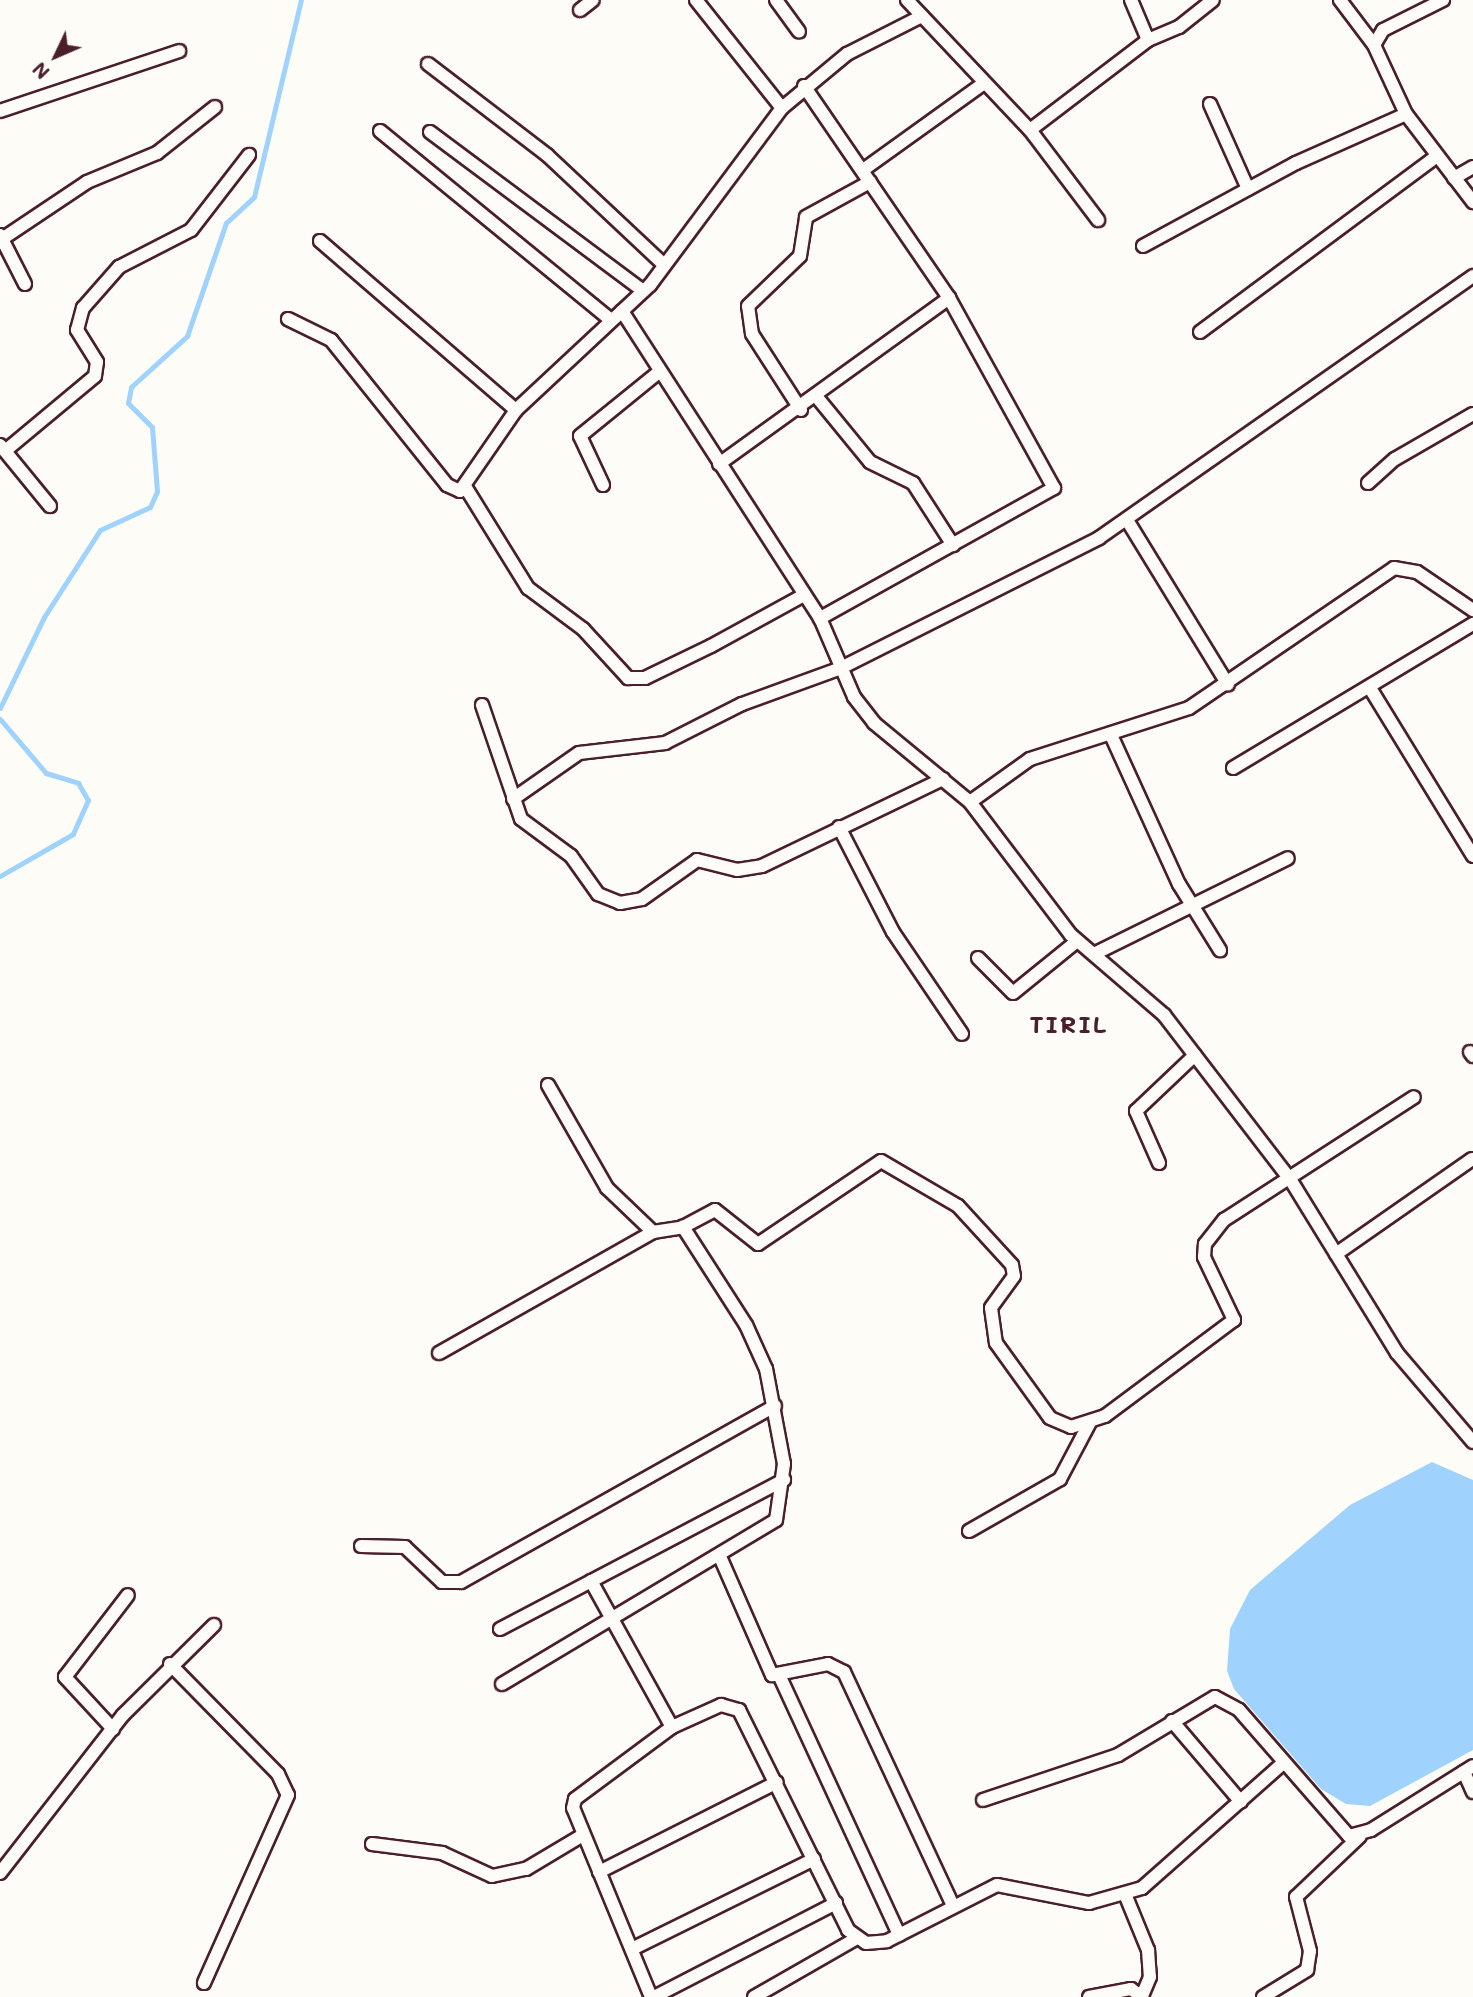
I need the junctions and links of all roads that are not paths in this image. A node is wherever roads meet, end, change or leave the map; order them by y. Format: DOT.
graph roads {
  1 [pos="593,0"];
  2 [pos="696,0"];
  3 [pos="776,0"];
  4 [pos="907,0"];
  5 [pos="1131,0"];
  6 [pos="1213,0"];
  7 [pos="1340,0"];
  8 [pos="1443,0"];
  9 [pos="580,10"];
  10 [pos="922,16"];
  11 [pos="799,32"];
  12 [pos="1148,40"];
  13 [pos="1374,45"];
  14 [pos="179,51"];
  15 [pos="428,64"];
  16 [pos="984,83"];
  17 [pos="804,86"];
  18 [pos="1210,104"];
  19 [pos="215,107"];
  20 [pos="782,108"];
  21 [pos="0,111"];
  22 [pos="1406,114"];
  23 [pos="1030,130"];
  24 [pos="380,131"];
  25 [pos="430,132"];
  26 [pos="249,155"];
  27 [pos="1437,156"];
  28 [pos="1473,167"];
  29 [pos="863,170"];
  30 [pos="1454,178"];
  31 [pos="870,182"];
  32 [pos="1248,189"];
  33 [pos="1473,202"];
  34 [pos="1098,220"];
  35 [pos="1,237"];
  36 [pos="320,242"];
  37 [pos="1143,246"];
  38 [pos="664,265"];
  39 [pos="1473,276"];
  40 [pos="25,284"];
  41 [pos="643,291"];
  42 [pos="948,298"];
  43 [pos="622,311"];
  44 [pos="288,319"];
  45 [pos="611,320"];
  46 [pos="1200,332"];
  47 [pos="660,371"];
  48 [pos="816,396"];
  49 [pos="516,410"];
  50 [pos="802,410"];
  51 [pos="1473,414"];
  52 [pos="2,448"];
  53 [pos="719,464"];
  54 [pos="1368,484"];
  55 [pos="603,485"];
  56 [pos="466,488"];
  57 [pos="50,506"];
  58 [pos="1127,520"];
  59 [pos="953,545"];
  60 [pos="804,595"];
  61 [pos="1473,610"];
  62 [pos="820,618"];
  63 [pos="1473,624"];
  64 [pos="841,668"];
  65 [pos="1228,685"];
  66 [pos="1370,688"];
  67 [pos="482,705"];
  68 [pos="1111,735"];
  69 [pos="1233,768"];
  70 [pos="943,779"];
  71 [pos="513,799"];
  72 [pos="970,802"];
  73 [pos="839,827"];
  74 [pos="1473,855"];
  75 [pos="1288,858"];
  76 [pos="1192,906"];
  77 [pos="1077,941"];
  78 [pos="1220,950"];
  79 [pos="1094,954"];
  80 [pos="978,958"];
  81 [pos="962,1034"];
  82 [pos="1195,1055"];
  83 [pos="548,1085"];
  84 [pos="1414,1097"];
  85 [pos="1472,1159"];
  86 [pos="1159,1163"];
  87 [pos="1290,1178"];
  88 [pos="686,1225"];
  89 [pos="653,1232"];
  90 [pos="1336,1254"];
  91 [pos="439,1353"];
  92 [pos="775,1406"];
  93 [pos="1090,1422"];
  94 [pos="1473,1442"];
  95 [pos="784,1480"];
  96 [pos="969,1531"];
  97 [pos="361,1546"];
  98 [pos="721,1559"];
  99 [pos="591,1581"];
  100 [pos="128,1595"];
  101 [pos="611,1623"];
  102 [pos="214,1625"];
  103 [pos="500,1629"];
  104 [pos="170,1664"];
  105 [pos="780,1677"];
  106 [pos="502,1684"];
  107 [pos="1172,1721"];
  108 [pos="672,1727"];
  109 [pos="113,1729"];
  110 [pos="1282,1764"];
  111 [pos="1468,1769"];
  112 [pos="777,1782"];
  113 [pos="1473,1792"];
  114 [pos="983,1800"];
  115 [pos="1241,1802"];
  116 [pos="583,1835"];
  117 [pos="1360,1835"];
  118 [pos="372,1844"];
  119 [pos="814,1859"];
  120 [pos="599,1872"];
  121 [pos="0,1873"];
  122 [pos="1125,1894"];
  123 [pos="836,1903"];
  124 [pos="953,1906"];
  125 [pos="899,1935"];
  126 [pos="857,1938"];
  127 [pos="632,1949"];
  128 [pos="204,1983"];
  129 [pos="1142,1996"];
  130 [pos="653,1997"];
  131 [pos="754,1997"];
  132 [pos="1089,1997"];
  133 [pos="1263,1997"];
  1 -- 9 [label="street"];
  2 -- 20 [label="street"];
  3 -- 11 [label="street"];
  4 -- 10 [label="street"];
  5 -- 12 [label="street"];
  6 -- 12 [label="street"];
  7 -- 13 [label="street"];
  8 -- 13 [label="street"];
  10 -- 16 [label="street"];
  10 -- 17 [label="street"];
  12 -- 23 [label="street"];
  13 -- 22 [label="street"];
  14 -- 21 [label="street"];
  15 -- 38 [label="street"];
  16 -- 23 [label="street"];
  16 -- 29 [label="street"];
  17 -- 20 [label="street"];
  17 -- 29 [label="street"];
  18 -- 32 [label="street"];
  19 -- 35 [label="street"];
  20 -- 38 [label="street"];
  22 -- 27 [label="street"];
  22 -- 32 [label="street"];
  23 -- 34 [label="street"];
  24 -- 45 [label="street"];
  25 -- 41 [label="street"];
  26 -- 52 [label="street"];
  27 -- 30 [label="street"];
  27 -- 46 [label="street"];
  28 -- 30 [label="street"];
  29 -- 31 [label="street"];
  30 -- 33 [label="street"];
  31 -- 42 [label="street"];
  31 -- 50 [label="street"];
  32 -- 37 [label="street"];
  35 -- 40 [label="street"];
  36 -- 49 [label="street"];
  38 -- 41 [label="street"];
  39 -- 58 [label="street"];
  41 -- 43 [label="street"];
  42 -- 48 [label="street"];
  42 -- 59 [label="street"];
  43 -- 45 [label="street"];
  43 -- 47 [label="street"];
  44 -- 56 [label="street"];
  45 -- 49 [label="street"];
  47 -- 53 [label="street"];
  47 -- 55 [label="street"];
  48 -- 50 [label="street"];
  48 -- 59 [label="street"];
  49 -- 56 [label="street"];
  50 -- 53 [label="street"];
  51 -- 54 [label="street"];
  52 -- 57 [label="street"];
  53 -- 60 [label="street"];
  56 -- 60 [label="street"];
  58 -- 64 [label="street"];
  58 -- 65 [label="street"];
  59 -- 62 [label="street"];
  60 -- 62 [label="street"];
  61 -- 65 [label="street"];
  62 -- 64 [label="street"];
  63 -- 66 [label="street"];
  64 -- 70 [label="street"];
  64 -- 71 [label="street"];
  65 -- 68 [label="street"];
  66 -- 69 [label="street"];
  66 -- 74 [label="street"];
  67 -- 71 [label="street"];
  68 -- 72 [label="street"];
  68 -- 76 [label="street"];
  70 -- 72 [label="street"];
  70 -- 73 [label="street"];
  71 -- 73 [label="street"];
  72 -- 77 [label="street"];
  73 -- 81 [label="street"];
  75 -- 76 [label="street"];
  76 -- 78 [label="street"];
  76 -- 79 [label="street"];
  77 -- 79 [label="street"];
  77 -- 80 [label="street"];
  79 -- 82 [label="street"];
  82 -- 86 [label="street"];
  82 -- 87 [label="street"];
  83 -- 89 [label="street"];
  84 -- 87 [label="street"];
  85 -- 90 [label="street"];
  87 -- 90 [label="street"];
  87 -- 93 [label="street"];
  88 -- 89 [label="street"];
  88 -- 92 [label="street"];
  88 -- 93 [label="street"];
  89 -- 91 [label="street"];
  90 -- 94 [label="street"];
  92 -- 95 [label="street"];
  92 -- 97 [label="street"];
  93 -- 96 [label="street"];
  95 -- 98 [label="street"];
  95 -- 99 [label="street"];
  98 -- 101 [label="street"];
  98 -- 105 [label="street"];
  99 -- 101 [label="street"];
  99 -- 103 [label="street"];
  100 -- 109 [label="street"];
  101 -- 106 [label="street"];
  101 -- 108 [label="street"];
  102 -- 104 [label="street"];
  104 -- 109 [label="street"];
  104 -- 128 [label="street"];
  105 -- 124 [label="street"];
  105 -- 125 [label="street"];
  107 -- 110 [label="street"];
  107 -- 114 [label="street"];
  107 -- 115 [label="street"];
  108 -- 112 [label="street"];
  108 -- 116 [label="street"];
  109 -- 121 [label="street"];
  110 -- 115 [label="street"];
  110 -- 117 [label="street"];
  111 -- 113 [label="street"];
  111 -- 117 [label="street"];
  112 -- 119 [label="street"];
  112 -- 120 [label="street"];
  115 -- 122 [label="street"];
  116 -- 118 [label="street"];
  116 -- 120 [label="street"];
  117 -- 133 [label="street"];
  119 -- 123 [label="street"];
  119 -- 127 [label="street"];
  120 -- 127 [label="street"];
  122 -- 124 [label="street"];
  122 -- 129 [label="street"];
  123 -- 126 [label="street"];
  123 -- 130 [label="street"];
  124 -- 125 [label="street"];
  125 -- 126 [label="street"];
  126 -- 131 [label="street"];
  127 -- 130 [label="street"];
  129 -- 132 [label="street"];
}
